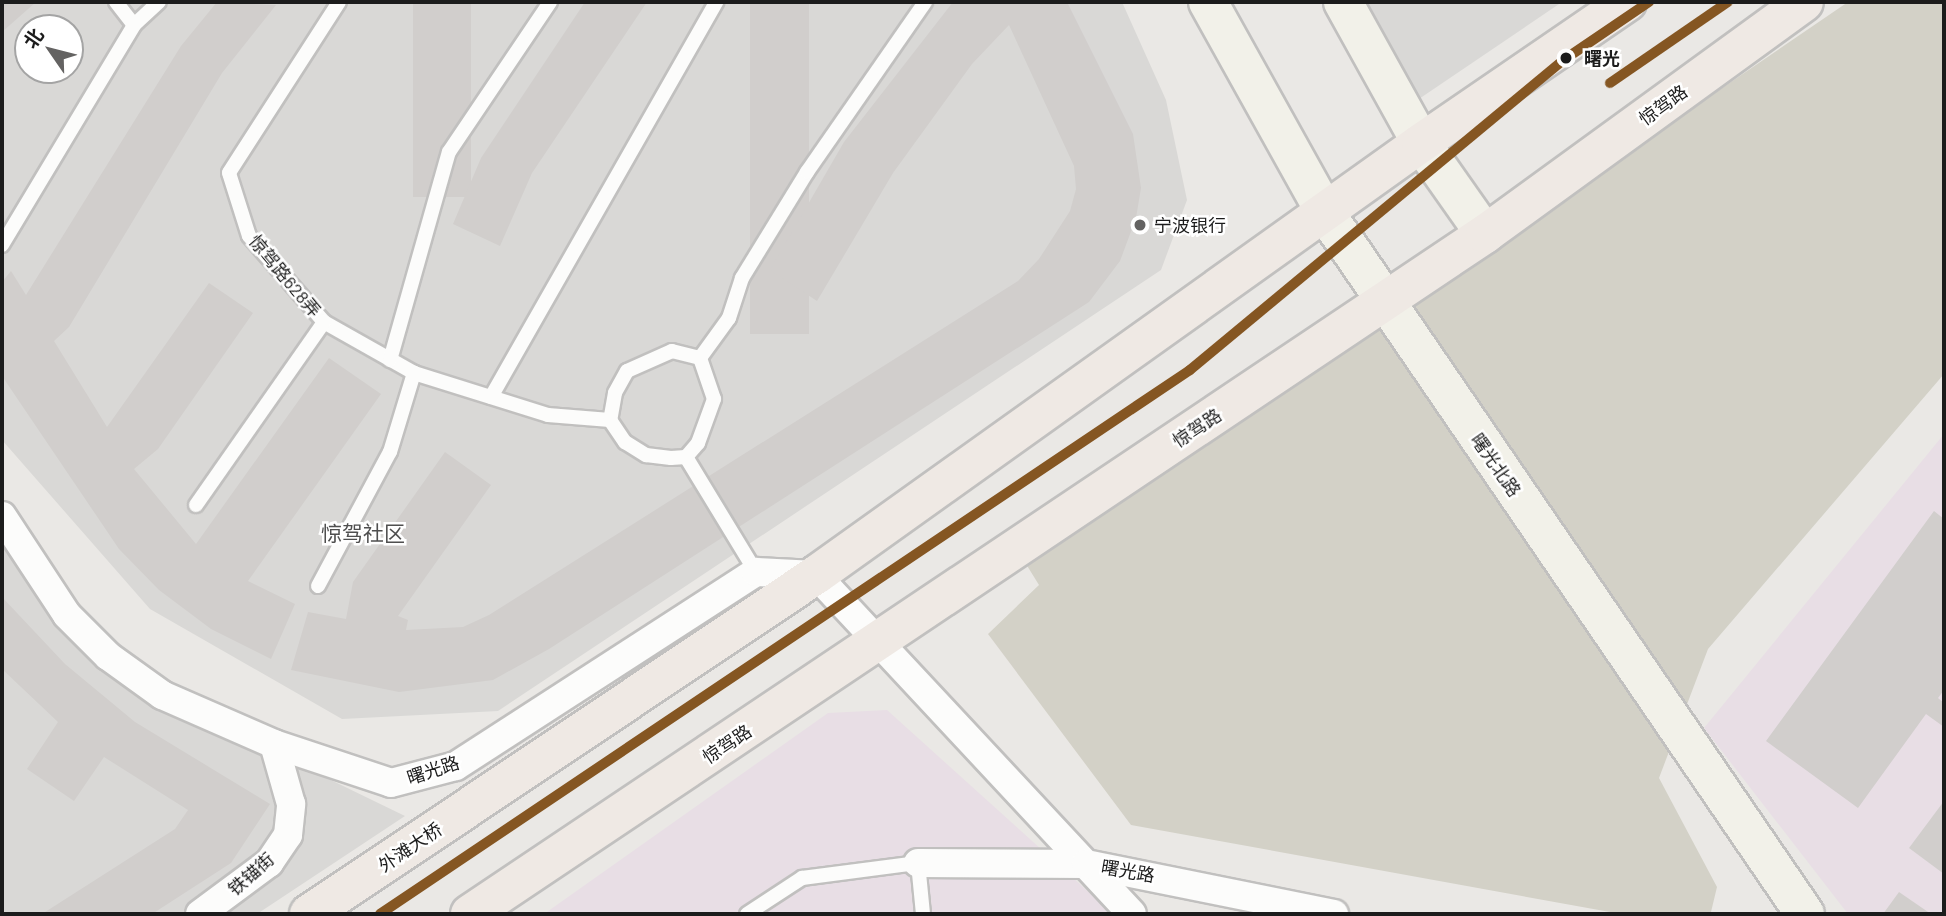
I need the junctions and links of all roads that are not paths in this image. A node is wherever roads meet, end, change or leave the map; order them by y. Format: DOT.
graph roads {
  1 [pos="116,2"];
  2 [pos="159,2"];
  3 [pos="340,2"];
  4 [pos="550,2"];
  5 [pos="716,2"];
  6 [pos="925,2"];
  7 [pos="1208,2"];
  8 [pos="1343,2"];
  9 [pos="1627,2"];
  10 [pos="1804,2"];
  11 [pos="134,25"];
  12 [pos="1421,143"];
  13 [pos="1326,214"];
  14 [pos="1485,234"];
  15 [pos="2,245"];
  16 [pos="1384,302"];
  17 [pos="324,322"];
  18 [pos="699,358"];
  19 [pos="390,360"];
  20 [pos="414,373"];
  21 [pos="491,397"];
  22 [pos="610,420"];
  23 [pos="686,457"];
  24 [pos="196,505"];
  25 [pos="2,516"];
  26 [pos="756,572"];
  27 [pos="817,575"];
  28 [pos="318,586"];
  29 [pos="878,642"];
  30 [pos="274,744"];
  31 [pos="918,863"];
  32 [pos="1086,864"];
  33 [pos="200,914"];
  34 [pos="309,914"];
  35 [pos="470,914"];
  36 [pos="747,914"];
  37 [pos="923,914"];
  38 [pos="1132,914"];
  39 [pos="1334,914"];
  40 [pos="1805,914"];
  1 -- 11 [label="lane"];
  2 -- 11 [label="lane"];
  3 -- 17 [label="lane, 惊驾路628弄"];
  4 -- 19 [label="lane"];
  5 -- 21 [label="lane"];
  6 -- 18 [label="lane"];
  7 -- 13 [label="main road, 曙光北路"];
  8 -- 12 [label="main road"];
  9 -- 12 [label="main road"];
  10 -- 14 [label="main road, 惊驾路"];
  11 -- 15 [label="lane"];
  12 -- 13 [label="main road"];
  12 -- 14 [label="main road"];
  13 -- 16 [label="main road, 曙光北路"];
  13 -- 27 [label="main road"];
  14 -- 16 [label="main road, 惊驾路"];
  16 -- 29 [label="main road, 惊驾路"];
  16 -- 40 [label="main road, 曙光北路"];
  17 -- 19 [label="lane, 惊驾路628弄"];
  17 -- 24 [label="lane"];
  18 -- 22 [label="lane"];
  18 -- 23 [label="lane"];
  19 -- 20 [label="lane, 惊驾路628弄"];
  20 -- 21 [label="lane, 惊驾路628弄"];
  20 -- 28 [label="lane"];
  21 -- 22 [label="lane, 惊驾路628弄"];
  22 -- 23 [label="lane"];
  23 -- 26 [label="lane"];
  25 -- 30 [label="street, 曙光路"];
  26 -- 27 [label="street"];
  26 -- 30 [label="street, 曙光路"];
  27 -- 29 [label="street"];
  27 -- 34 [label="main road, 外滩大桥"];
  29 -- 32 [label="street"];
  29 -- 35 [label="main road, 惊驾路"];
  30 -- 33 [label="street, 铁锚街"];
  31 -- 32 [label="street, 曙光路"];
  31 -- 36 [label="lane"];
  31 -- 37 [label="lane"];
  32 -- 38 [label="street"];
  32 -- 39 [label="street, 曙光路"];
}
